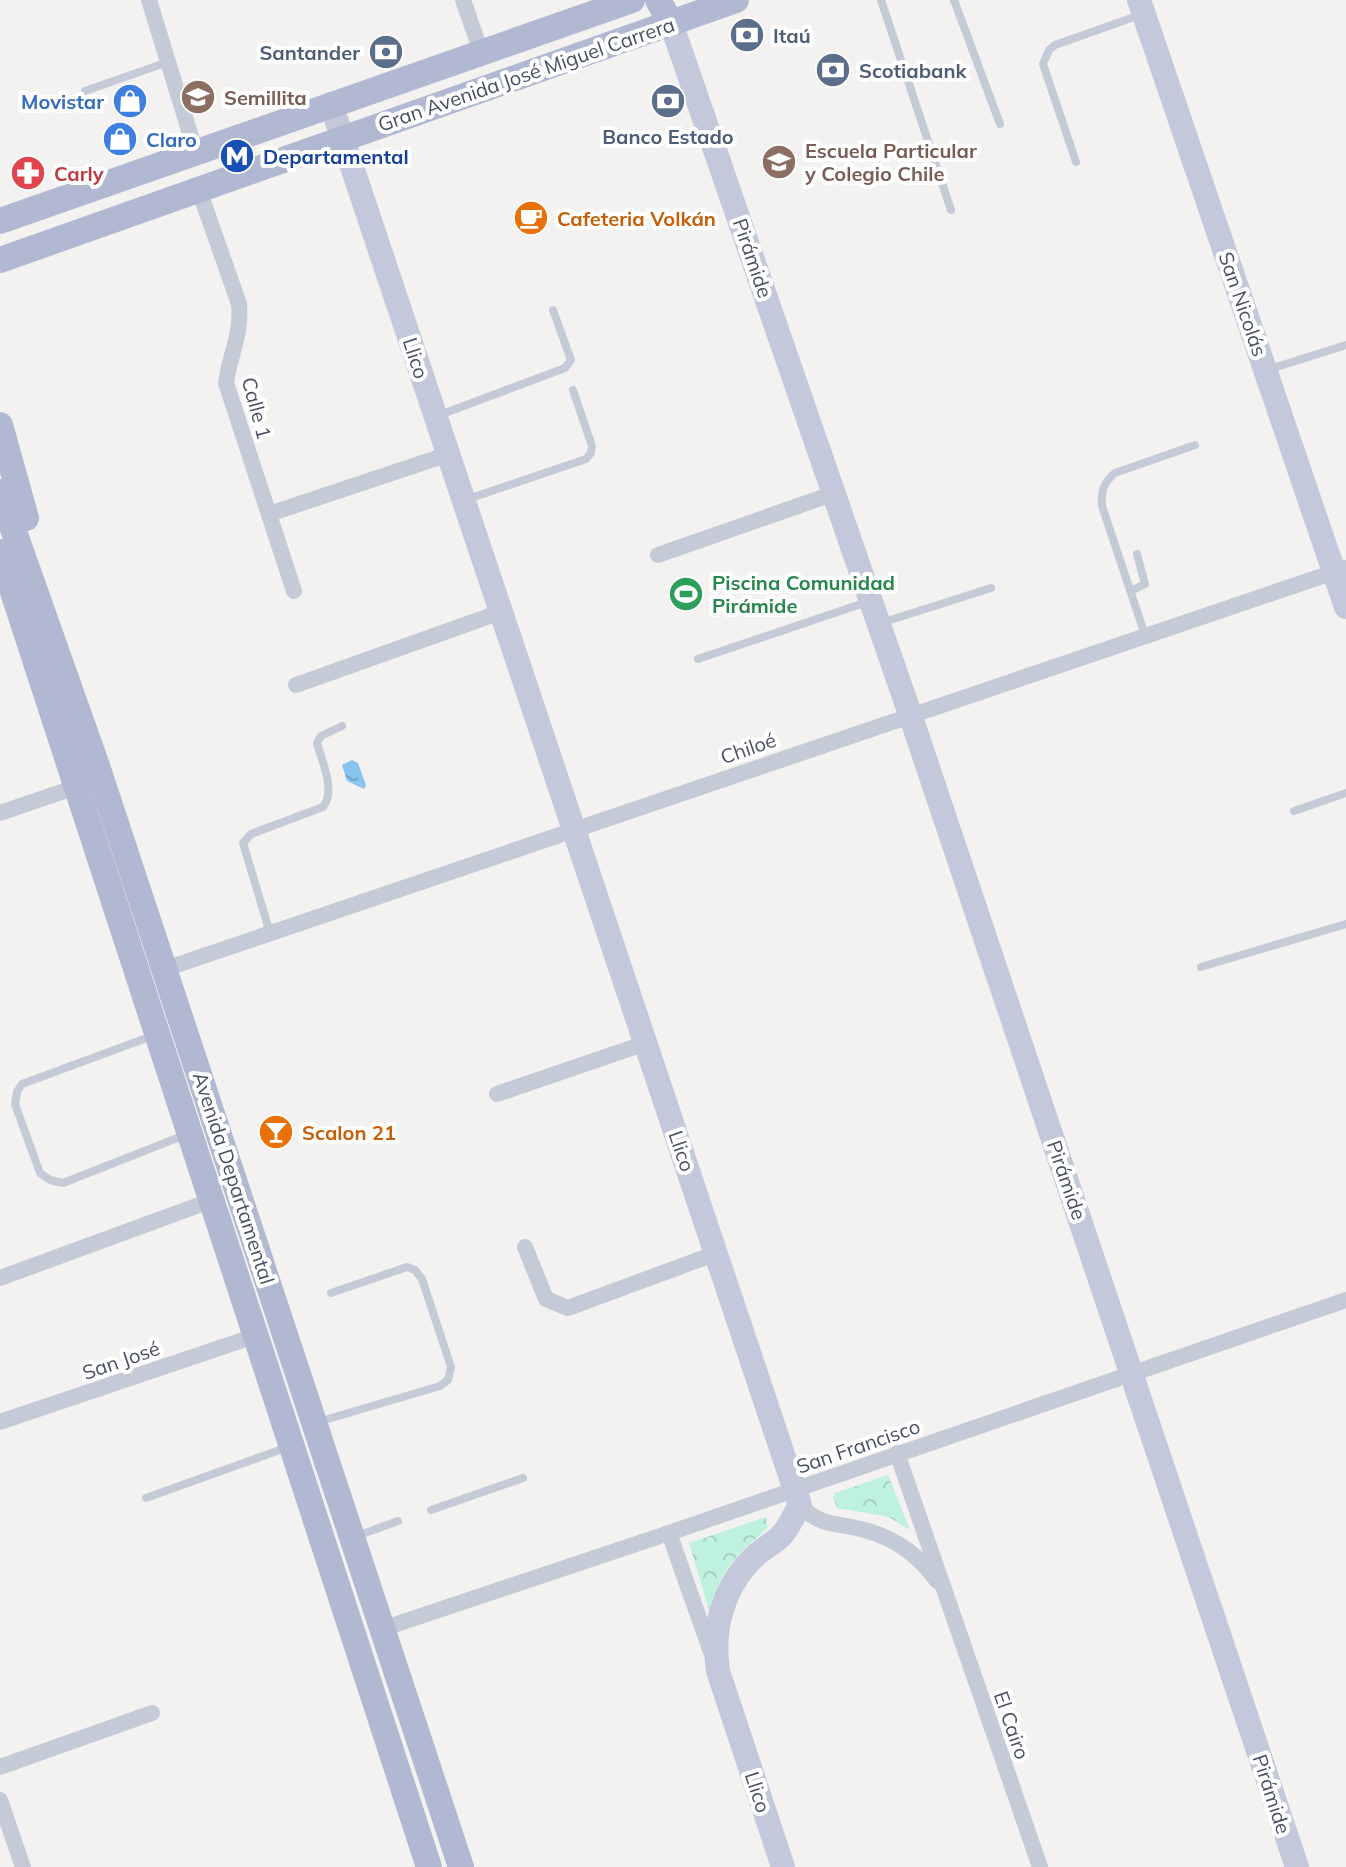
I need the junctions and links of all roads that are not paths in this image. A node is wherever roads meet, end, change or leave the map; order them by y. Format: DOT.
graph roads {
  1 [pos="149,0"];
  2 [pos="463,0"];
  3 [pos="632,0"];
  4 [pos="736,0"];
  5 [pos="881,0"];
  6 [pos="954,0"];
  7 [pos="1142,7"];
  8 [pos="664,11"];
  9 [pos="481,52"];
  10 [pos="168,62"];
  11 [pos="85,91"];
  12 [pos="331,104"];
  13 [pos="1000,124"];
  14 [pos="343,138"];
  15 [pos="196,153"];
  16 [pos="1076,162"];
  17 [pos="199,190"];
  18 [pos="951,210"];
  19 [pos="0,221"];
  20 [pos="0,260"];
  21 [pos="553,310"];
  22 [pos="1346,345"];
  23 [pos="1266,370"];
  24 [pos="573,390"];
  25 [pos="436,417"];
  26 [pos="0,425"];
  27 [pos="1195,445"];
  28 [pos="449,454"];
  29 [pos="0,492"];
  30 [pos="835,493"];
  31 [pos="464,500"];
  32 [pos="269,514"];
  33 [pos="0,552"];
  34 [pos="1137,554"];
  35 [pos="658,555"];
  36 [pos="1340,570"];
  37 [pos="991,588"];
  38 [pos="294,591"];
  39 [pos="1131,591"];
  40 [pos="0,599"];
  41 [pos="1346,607"];
  42 [pos="501,612"];
  43 [pos="875,612"];
  44 [pos="1145,635"];
  45 [pos="698,659"];
  46 [pos="296,685"];
  47 [pos="910,714"];
  48 [pos="342,726"];
  49 [pos="67,758"];
  50 [pos="96,763"];
  51 [pos="76,787"];
  52 [pos="1346,793"];
  53 [pos="1294,811"];
  54 [pos="0,813"];
  55 [pos="574,828"];
  56 [pos="1346,924"];
  57 [pos="270,933"];
  58 [pos="1201,967"];
  59 [pos="165,969"];
  60 [pos="157,1035"];
  61 [pos="646,1043"];
  62 [pos="497,1094"];
  63 [pos="188,1133"];
  64 [pos="210,1201"];
  65 [pos="525,1247"];
  66 [pos="717,1253"];
  67 [pos="0,1278"];
  68 [pos="331,1293"];
  69 [pos="1346,1300"];
  70 [pos="255,1336"];
  71 [pos="1132,1374"];
  72 [pos="0,1422"];
  73 [pos="315,1423"];
  74 [pos="292,1445"];
  75 [pos="897,1453"];
  76 [pos="523,1478"];
  77 [pos="798,1497"];
  78 [pos="146,1498"];
  79 [pos="431,1510"];
  80 [pos="398,1521"];
  81 [pos="669,1533"];
  82 [pos="352,1537"];
  83 [pos="946,1596"];
  84 [pos="382,1629"];
  85 [pos="718,1671"];
  86 [pos="152,1713"];
  87 [pos="0,1767"];
  88 [pos="0,1800"];
  89 [pos="423,1865"];
  90 [pos="23,1867"];
  91 [pos="461,1867"];
  92 [pos="783,1867"];
  93 [pos="1040,1867"];
  94 [pos="1297,1867"];
  1 -- 10 [label="street"];
  2 -- 9 [label="street"];
  3 -- 9 [label="main road, Gran Avenida José Miguel Carrera"];
  4 -- 8 [label="main road, Gran Avenida José Miguel Carrera"];
  5 -- 18 [label="lane"];
  6 -- 13 [label="lane"];
  7 -- 16 [label="lane"];
  7 -- 23 [label="street, San Nicolás"];
  8 -- 14 [label="main road, Gran Avenida José Miguel Carrera"];
  8 -- 30 [label="street, Pirámide"];
  9 -- 12 [label="main road, Gran Avenida José Miguel Carrera"];
  10 -- 11 [label="lane"];
  10 -- 15 [label="street"];
  12 -- 14 [label="street, Llico"];
  12 -- 15 [label="main road, Gran Avenida José Miguel Carrera"];
  14 -- 17 [label="main road, Gran Avenida José Miguel Carrera"];
  14 -- 25 [label="street, Llico"];
  15 -- 19 [label="main road, Gran Avenida José Miguel Carrera"];
  17 -- 20 [label="main road, Gran Avenida José Miguel Carrera"];
  17 -- 32 [label="street, Calle 1"];
  21 -- 25 [label="lane"];
  22 -- 23 [label="lane"];
  23 -- 36 [label="street, San Nicolás"];
  24 -- 31 [label="lane"];
  25 -- 28 [label="street, Llico"];
  26 -- 50 [label="main road"];
  27 -- 39 [label="lane"];
  28 -- 31 [label="street, Llico"];
  28 -- 32 [label="street"];
  29 -- 50 [label="main road, Avenida Departamental"];
  30 -- 35 [label="street"];
  30 -- 43 [label="street, Pirámide"];
  31 -- 42 [label="street, Llico"];
  32 -- 38 [label="street, Calle 1"];
  33 -- 49 [label="main road, Avenida Departamental"];
  34 -- 39 [label="lane"];
  36 -- 41 [label="street, San Nicolás"];
  36 -- 44 [label="street, Chiloé"];
  37 -- 43 [label="lane"];
  39 -- 44 [label="lane"];
  40 -- 49 [label="main road"];
  42 -- 46 [label="street"];
  42 -- 55 [label="street, Llico"];
  43 -- 45 [label="lane"];
  43 -- 47 [label="street, Pirámide"];
  44 -- 47 [label="street, Chiloé"];
  47 -- 55 [label="street, Chiloé"];
  47 -- 71 [label="street, Pirámide"];
  48 -- 57 [label="lane"];
  49 -- 51 [label="main road, Avenida Departamental"];
  50 -- 59 [label="main road, Avenida Departamental"];
  51 -- 54 [label="street"];
  51 -- 60 [label="main road, Avenida Departamental"];
  52 -- 53 [label="lane"];
  55 -- 57 [label="street, Chiloé"];
  55 -- 61 [label="street, Llico"];
  56 -- 58 [label="lane"];
  57 -- 59 [label="street, Chiloé"];
  59 -- 73 [label="main road, Avenida Departamental"];
  60 -- 63 [label="main road, Avenida Departamental"];
  60 -- 63 [label="lane"];
  61 -- 62 [label="street"];
  61 -- 66 [label="street, Llico"];
  63 -- 64 [label="main road, Avenida Departamental"];
  64 -- 67 [label="street"];
  64 -- 70 [label="main road, Avenida Departamental"];
  65 -- 66 [label="street"];
  66 -- 77 [label="street, Llico"];
  68 -- 73 [label="lane"];
  69 -- 71 [label="street, San Francisco"];
  70 -- 72 [label="street, San José"];
  70 -- 74 [label="main road, Avenida Departamental"];
  71 -- 75 [label="street, San Francisco"];
  71 -- 94 [label="street, Pirámide"];
  73 -- 82 [label="main road, Avenida Departamental"];
  74 -- 78 [label="lane"];
  74 -- 89 [label="main road, Avenida Departamental"];
  75 -- 77 [label="street, San Francisco"];
  75 -- 83 [label="street, El Cairo"];
  76 -- 79 [label="lane"];
  77 -- 81 [label="street, San Francisco"];
  77 -- 83 [label="street, El Cairo"];
  77 -- 85 [label="street, Llico"];
  80 -- 82 [label="lane"];
  81 -- 84 [label="street, San Francisco"];
  81 -- 85 [label="street, Llico"];
  82 -- 84 [label="main road, Avenida Departamental"];
  83 -- 93 [label="street, El Cairo"];
  84 -- 91 [label="main road, Avenida Departamental"];
  85 -- 92 [label="street, Llico"];
  86 -- 87 [label="street"];
  88 -- 90 [label="street"];
}
